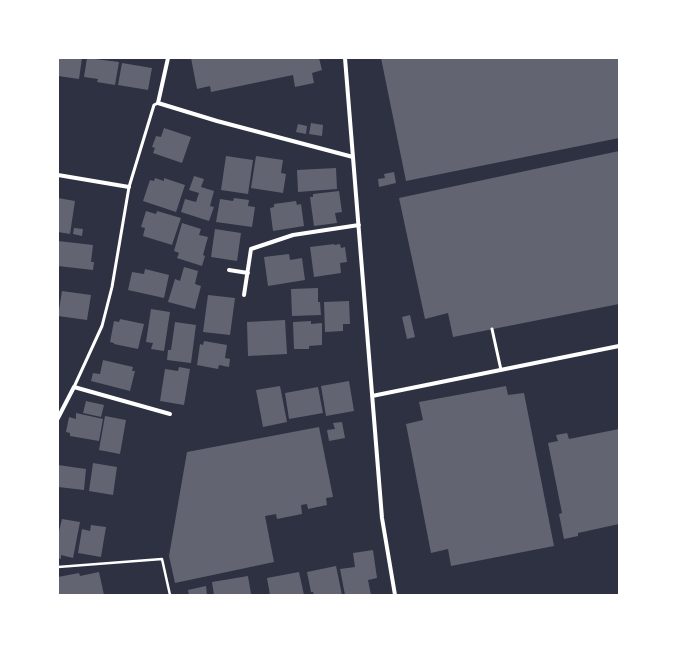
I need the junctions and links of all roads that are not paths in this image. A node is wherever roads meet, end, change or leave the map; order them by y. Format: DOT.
graph roads {
  1 [pos="168,58"];
  2 [pos="345,58"];
  3 [pos="158,103"];
  4 [pos="353,157"];
  5 [pos="58,175"];
  6 [pos="129,187"];
  7 [pos="358,225"];
  8 [pos="229,270"];
  9 [pos="248,273"];
  10 [pos="244,295"];
  11 [pos="492,330"];
  12 [pos="619,346"];
  13 [pos="501,370"];
  14 [pos="74,387"];
  15 [pos="372,396"];
  16 [pos="170,414"];
  17 [pos="58,418"];
  18 [pos="395,595"];
  1 -- 3 [label="street"];
  2 -- 4 [label="street"];
  3 -- 4 [label="street"];
  3 -- 6 [label="lane"];
  4 -- 7 [label="street"];
  5 -- 6 [label="street"];
  6 -- 14 [label="lane"];
  7 -- 9 [label="street"];
  7 -- 15 [label="street"];
  8 -- 9 [label="street"];
  9 -- 10 [label="street"];
  11 -- 13 [label="lane"];
  12 -- 13 [label="street"];
  13 -- 15 [label="street"];
  14 -- 16 [label="street"];
  14 -- 17 [label="street"];
  15 -- 18 [label="street"];
}
